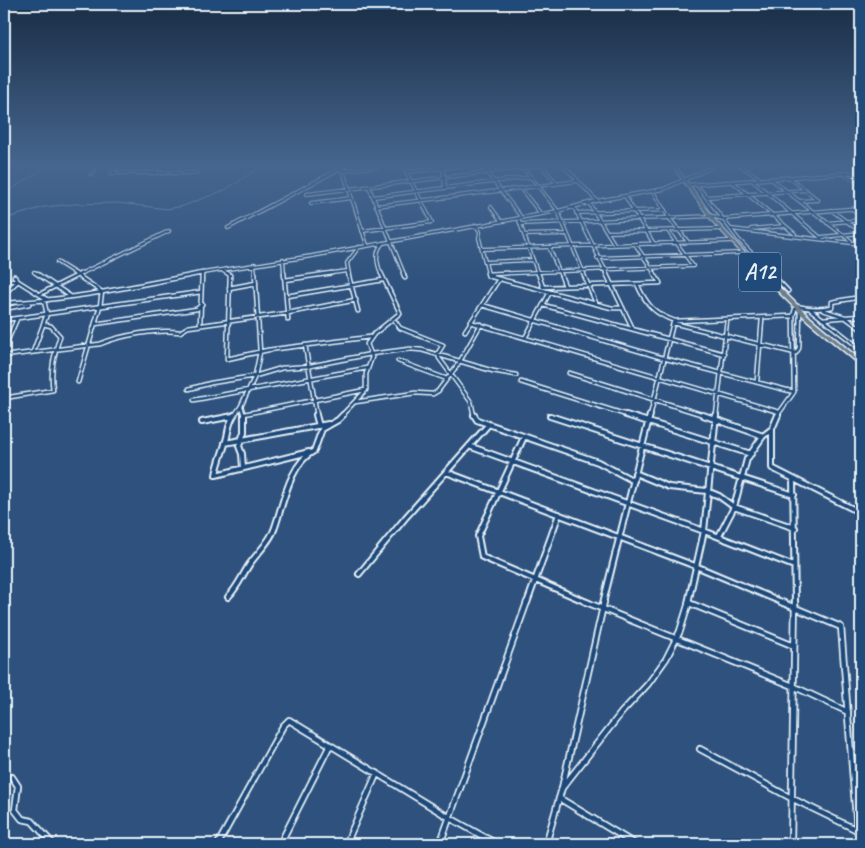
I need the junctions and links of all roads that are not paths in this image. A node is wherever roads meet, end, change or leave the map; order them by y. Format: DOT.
graph roads {
  1 [pos="270,206"];
  2 [pos="354,206"];
  3 [pos="376,206"];
  4 [pos="379,206"];
  5 [pos="424,206"];
  6 [pos="511,206"];
  7 [pos="534,206"];
  8 [pos="554,206"];
  9 [pos="579,206"];
  10 [pos="591,206"];
  11 [pos="631,206"];
  12 [pos="661,206"];
  13 [pos="702,206"];
  14 [pos="713,206"];
  15 [pos="761,206"];
  16 [pos="783,206"];
  17 [pos="804,206"];
  18 [pos="491,207"];
  19 [pos="574,207"];
  20 [pos="852,208"];
  21 [pos="861,208"];
  22 [pos="558,210"];
  23 [pos="664,210"];
  24 [pos="830,210"];
  25 [pos="634,211"];
  26 [pos="811,211"];
  27 [pos="595,212"];
  28 [pos="540,213"];
  29 [pos="576,213"];
  30 [pos="792,213"];
  31 [pos="772,215"];
  32 [pos="861,215"];
  33 [pos="710,216"];
  34 [pos="519,217"];
  35 [pos="670,219"];
  36 [pos="723,219"];
  37 [pos="639,220"];
  38 [pos="861,220"];
  39 [pos="501,221"];
  40 [pos="600,221"];
  41 [pos="846,221"];
  42 [pos="562,222"];
  43 [pos="580,222"];
  44 [pos="827,223"];
  45 [pos="521,224"];
  46 [pos="476,225"];
  47 [pos="785,226"];
  48 [pos="228,228"];
  49 [pos="385,228"];
  50 [pos="721,229"];
  51 [pos="730,229"];
  52 [pos="678,230"];
  53 [pos="741,230"];
  54 [pos="169,231"];
  55 [pos="362,231"];
  56 [pos="668,231"];
  57 [pos="608,232"];
  58 [pos="647,232"];
  59 [pos="861,233"];
  60 [pos="566,234"];
  61 [pos="524,235"];
  62 [pos="796,235"];
  63 [pos="842,236"];
  64 [pos="821,238"];
  65 [pos="390,241"];
  66 [pos="731,241"];
  67 [pos="384,242"];
  68 [pos="853,242"];
  69 [pos="677,243"];
  70 [pos="689,243"];
  71 [pos="635,244"];
  72 [pos="654,244"];
  73 [pos="861,244"];
  74 [pos="367,245"];
  75 [pos="592,245"];
  76 [pos="615,245"];
  77 [pos="571,246"];
  78 [pos="360,247"];
  79 [pos="528,247"];
  80 [pos="549,247"];
  81 [pos="483,249"];
  82 [pos="742,253"];
  83 [pos="686,255"];
  84 [pos="644,256"];
  85 [pos="598,258"];
  86 [pos="283,259"];
  87 [pos="533,260"];
  88 [pos="57,262"];
  89 [pos="485,262"];
  90 [pos="254,264"];
  91 [pos="651,268"];
  92 [pos="223,270"];
  93 [pos="582,270"];
  94 [pos="603,270"];
  95 [pos="348,271"];
  96 [pos="559,271"];
  97 [pos="34,272"];
  98 [pos="537,272"];
  99 [pos="202,274"];
  100 [pos="488,274"];
  101 [pos="14,276"];
  102 [pos="78,276"];
  103 [pos="405,278"];
  104 [pos="499,279"];
  105 [pos="4,280"];
  106 [pos="18,280"];
  107 [pos="284,280"];
  108 [pos="383,280"];
  109 [pos="256,283"];
  110 [pos="610,284"];
  111 [pos="637,284"];
  112 [pos="350,285"];
  113 [pos="589,285"];
  114 [pos="55,286"];
  115 [pos="565,286"];
  116 [pos="229,288"];
  117 [pos="544,288"];
  118 [pos="788,291"];
  119 [pos="102,292"];
  120 [pos="201,292"];
  121 [pos="550,292"];
  122 [pos="4,294"];
  123 [pos="40,294"];
  124 [pos="287,296"];
  125 [pos="71,297"];
  126 [pos="861,298"];
  127 [pos="49,300"];
  128 [pos="356,300"];
  129 [pos="44,301"];
  130 [pos="34,302"];
  131 [pos="4,303"];
  132 [pos="202,304"];
  133 [pos="596,304"];
  134 [pos="482,305"];
  135 [pos="543,305"];
  136 [pos="100,306"];
  137 [pos="796,306"];
  138 [pos="624,308"];
  139 [pos="4,309"];
  140 [pos="810,309"];
  141 [pos="820,309"];
  142 [pos="800,310"];
  143 [pos="358,311"];
  144 [pos="288,313"];
  145 [pos="47,314"];
  146 [pos="258,316"];
  147 [pos="794,316"];
  148 [pos="861,316"];
  149 [pos="845,317"];
  150 [pos="17,319"];
  151 [pos="762,319"];
  152 [pos="821,319"];
  153 [pos="4,320"];
  154 [pos="228,320"];
  155 [pos="288,320"];
  156 [pos="727,320"];
  157 [pos="395,321"];
  158 [pos="470,322"];
  159 [pos="534,322"];
  160 [pos="674,322"];
  161 [pos="43,324"];
  162 [pos="95,324"];
  163 [pos="481,324"];
  164 [pos="200,325"];
  165 [pos="633,329"];
  166 [pos="861,329"];
  167 [pos="465,331"];
  168 [pos="726,335"];
  169 [pos="370,337"];
  170 [pos="525,338"];
  171 [pos="669,339"];
  172 [pos="89,344"];
  173 [pos="760,344"];
  174 [pos="305,345"];
  175 [pos="4,349"];
  176 [pos="58,349"];
  177 [pos="861,349"];
  178 [pos="34,352"];
  179 [pos="260,352"];
  180 [pos="371,354"];
  181 [pos="724,354"];
  182 [pos="795,354"];
  183 [pos="437,355"];
  184 [pos="4,356"];
  185 [pos="664,358"];
  186 [pos="398,361"];
  187 [pos="460,362"];
  188 [pos="861,363"];
  189 [pos="310,366"];
  190 [pos="368,368"];
  191 [pos="722,372"];
  192 [pos="570,373"];
  193 [pos="450,374"];
  194 [pos="516,375"];
  195 [pos="255,376"];
  196 [pos="659,376"];
  197 [pos="311,378"];
  198 [pos="447,379"];
  199 [pos="757,381"];
  200 [pos="78,382"];
  201 [pos="521,382"];
  202 [pos="189,389"];
  203 [pos="250,389"];
  204 [pos="366,390"];
  205 [pos="794,392"];
  206 [pos="719,394"];
  207 [pos="4,398"];
  208 [pos="312,399"];
  209 [pos="653,399"];
  210 [pos="194,400"];
  211 [pos="354,402"];
  212 [pos="242,406"];
  213 [pos="779,412"];
  214 [pos="244,414"];
  215 [pos="234,416"];
  216 [pos="550,416"];
  217 [pos="716,419"];
  218 [pos="202,422"];
  219 [pos="648,422"];
  220 [pos="331,423"];
  221 [pos="488,425"];
  222 [pos="318,426"];
  223 [pos="772,428"];
  224 [pos="763,436"];
  225 [pos="524,437"];
  226 [pos="243,440"];
  227 [pos="713,442"];
  228 [pos="225,443"];
  229 [pos="469,446"];
  230 [pos="642,447"];
  231 [pos="314,451"];
  232 [pos="751,454"];
  233 [pos="512,464"];
  234 [pos="243,468"];
  235 [pos="711,469"];
  236 [pos="446,472"];
  237 [pos="635,473"];
  238 [pos="742,479"];
  239 [pos="793,480"];
  240 [pos="634,481"];
  241 [pos="499,491"];
  242 [pos="707,491"];
  243 [pos="794,495"];
  244 [pos="628,504"];
  245 [pos="734,507"];
  246 [pos="861,513"];
  247 [pos="559,514"];
  248 [pos="795,528"];
  249 [pos="704,531"];
  250 [pos="719,536"];
  251 [pos="619,538"];
  252 [pos="794,566"];
  253 [pos="698,567"];
  254 [pos="359,574"];
  255 [pos="536,581"];
  256 [pos="228,597"];
  257 [pos="689,603"];
  258 [pos="794,607"];
  259 [pos="602,608"];
  260 [pos="676,637"];
  261 [pos="794,646"];
  262 [pos="793,686"];
  263 [pos="849,712"];
  264 [pos="330,745"];
  265 [pos="700,749"];
  266 [pos="377,773"];
  267 [pos="12,777"];
  268 [pos="562,788"];
  269 [pos="559,798"];
  270 [pos="791,798"];
  271 [pos="450,818"];
  272 [pos="859,831"];
  273 [pos="53,844"];
  274 [pos="218,844"];
  275 [pos="280,844"];
  276 [pos="346,844"];
  277 [pos="440,844"];
  278 [pos="497,844"];
  279 [pos="546,844"];
  280 [pos="636,844"];
  281 [pos="791,844"];
  1 -- 48 [label="street"];
  2 -- 55 [label="street"];
  3 -- 4 [label="street"];
  3 -- 49 [label="street"];
  5 -- 49 [label="street"];
  6 -- 34 [label="street"];
  7 -- 28 [label="street"];
  8 -- 22 [label="street"];
  9 -- 19 [label="street"];
  10 -- 27 [label="street"];
  11 -- 25 [label="street"];
  12 -- 23 [label="street"];
  13 -- 33 [label="main road, A12"];
  14 -- 36 [label="street"];
  15 -- 31 [label="street"];
  16 -- 30 [label="street"];
  17 -- 26 [label="street"];
  18 -- 39 [label="street"];
  19 -- 22 [label="street"];
  19 -- 29 [label="street"];
  20 -- 21 [label="street"];
  20 -- 24 [label="street"];
  20 -- 32 [label="street"];
  22 -- 28 [label="street"];
  22 -- 42 [label="street"];
  23 -- 25 [label="street"];
  23 -- 35 [label="street"];
  24 -- 26 [label="street"];
  24 -- 41 [label="street"];
  25 -- 27 [label="street"];
  25 -- 37 [label="street"];
  26 -- 30 [label="street"];
  26 -- 44 [label="street"];
  27 -- 29 [label="street"];
  27 -- 40 [label="street"];
  28 -- 34 [label="street"];
  29 -- 43 [label="street"];
  30 -- 31 [label="street"];
  30 -- 64 [label="street"];
  31 -- 36 [label="street"];
  31 -- 47 [label="street"];
  33 -- 35 [label="street"];
  33 -- 36 [label="street"];
  33 -- 50 [label="main road, A12"];
  34 -- 39 [label="street"];
  34 -- 45 [label="street"];
  35 -- 37 [label="street"];
  35 -- 52 [label="street"];
  36 -- 51 [label="street"];
  37 -- 40 [label="street"];
  37 -- 58 [label="street"];
  38 -- 41 [label="street"];
  39 -- 46 [label="street"];
  40 -- 43 [label="street"];
  40 -- 57 [label="street"];
  41 -- 44 [label="street"];
  41 -- 59 [label="street"];
  42 -- 43 [label="street"];
  42 -- 45 [label="street"];
  42 -- 60 [label="street"];
  43 -- 75 [label="street"];
  44 -- 63 [label="street"];
  45 -- 61 [label="street"];
  46 -- 65 [label="street"];
  46 -- 81 [label="street"];
  47 -- 53 [label="street"];
  47 -- 62 [label="street"];
  49 -- 55 [label="street"];
  49 -- 65 [label="street"];
  50 -- 52 [label="street"];
  50 -- 66 [label="main road, A12"];
  51 -- 53 [label="street"];
  51 -- 118 [label="street"];
  52 -- 56 [label="street"];
  52 -- 70 [label="street"];
  53 -- 62 [label="street"];
  54 -- 102 [label="street"];
  55 -- 74 [label="street"];
  56 -- 58 [label="street"];
  56 -- 69 [label="street"];
  57 -- 58 [label="street"];
  57 -- 76 [label="street"];
  58 -- 72 [label="street"];
  59 -- 63 [label="street"];
  60 -- 61 [label="street"];
  60 -- 77 [label="street"];
  61 -- 79 [label="street"];
  62 -- 64 [label="street"];
  63 -- 64 [label="street"];
  63 -- 68 [label="street"];
  64 -- 68 [label="street"];
  65 -- 67 [label="street"];
  65 -- 103 [label="street"];
  66 -- 70 [label="street"];
  66 -- 82 [label="main road, A12"];
  67 -- 74 [label="street"];
  67 -- 108 [label="street"];
  68 -- 73 [label="street"];
  69 -- 70 [label="street"];
  69 -- 72 [label="street"];
  69 -- 83 [label="street"];
  71 -- 72 [label="street"];
  71 -- 76 [label="street"];
  71 -- 84 [label="street"];
  74 -- 78 [label="street"];
  75 -- 76 [label="street"];
  75 -- 77 [label="street"];
  75 -- 85 [label="street"];
  77 -- 80 [label="street"];
  77 -- 93 [label="street"];
  78 -- 86 [label="street"];
  78 -- 95 [label="street"];
  79 -- 80 [label="street"];
  79 -- 81 [label="street"];
  79 -- 87 [label="street"];
  80 -- 96 [label="street"];
  81 -- 89 [label="street"];
  82 -- 83 [label="street"];
  82 -- 137 [label="main road, A12"];
  83 -- 84 [label="street"];
  83 -- 91 [label="street"];
  84 -- 85 [label="street"];
  84 -- 91 [label="street"];
  85 -- 94 [label="street"];
  86 -- 90 [label="street"];
  86 -- 107 [label="street"];
  87 -- 89 [label="street"];
  87 -- 98 [label="street"];
  88 -- 102 [label="street"];
  89 -- 100 [label="street"];
  90 -- 92 [label="street"];
  90 -- 109 [label="street"];
  91 -- 94 [label="street"];
  91 -- 111 [label="street"];
  92 -- 99 [label="street"];
  92 -- 116 [label="street"];
  93 -- 94 [label="street"];
  93 -- 96 [label="street"];
  93 -- 113 [label="street"];
  94 -- 110 [label="street"];
  95 -- 107 [label="street"];
  95 -- 112 [label="street"];
  96 -- 98 [label="street"];
  96 -- 115 [label="street"];
  97 -- 114 [label="street"];
  98 -- 100 [label="street"];
  98 -- 117 [label="street"];
  99 -- 119 [label="street"];
  99 -- 120 [label="street"];
  100 -- 104 [label="street"];
  101 -- 106 [label="street"];
  102 -- 114 [label="street"];
  102 -- 119 [label="street"];
  104 -- 117 [label="street"];
  104 -- 134 [label="street"];
  105 -- 106 [label="street"];
  106 -- 122 [label="street"];
  106 -- 123 [label="street"];
  107 -- 124 [label="street"];
  108 -- 112 [label="street"];
  108 -- 157 [label="street"];
  109 -- 116 [label="street"];
  109 -- 146 [label="street"];
  110 -- 111 [label="street"];
  110 -- 113 [label="street"];
  110 -- 138 [label="street"];
  111 -- 160 [label="street"];
  112 -- 124 [label="street"];
  112 -- 128 [label="street"];
  113 -- 115 [label="street"];
  113 -- 133 [label="street"];
  114 -- 123 [label="street"];
  114 -- 125 [label="street"];
  115 -- 117 [label="street"];
  116 -- 154 [label="street"];
  117 -- 121 [label="street"];
  119 -- 125 [label="street"];
  119 -- 136 [label="street"];
  120 -- 132 [label="street"];
  120 -- 136 [label="street"];
  121 -- 133 [label="street"];
  121 -- 135 [label="street"];
  123 -- 127 [label="street"];
  124 -- 144 [label="street"];
  125 -- 127 [label="street"];
  126 -- 141 [label="street"];
  127 -- 129 [label="street"];
  128 -- 143 [label="street"];
  128 -- 144 [label="street"];
  129 -- 130 [label="street"];
  129 -- 145 [label="street"];
  130 -- 131 [label="street"];
  130 -- 139 [label="street"];
  132 -- 162 [label="street"];
  132 -- 164 [label="street"];
  133 -- 138 [label="street"];
  134 -- 158 [label="street"];
  134 -- 159 [label="street"];
  135 -- 159 [label="street"];
  135 -- 165 [label="street"];
  136 -- 145 [label="street"];
  136 -- 162 [label="street"];
  137 -- 140 [label="street"];
  137 -- 142 [label="main road, A12"];
  137 -- 147 [label="street"];
  138 -- 165 [label="street"];
  140 -- 141 [label="street"];
  140 -- 152 [label="street"];
  141 -- 149 [label="street"];
  142 -- 182 [label="street"];
  142 -- 188 [label="main road, A12"];
  144 -- 146 [label="street"];
  144 -- 155 [label="street"];
  145 -- 150 [label="street"];
  145 -- 161 [label="street"];
  146 -- 154 [label="street"];
  146 -- 179 [label="street"];
  147 -- 151 [label="street"];
  147 -- 182 [label="street"];
  148 -- 149 [label="street"];
  149 -- 152 [label="street"];
  149 -- 166 [label="street"];
  150 -- 153 [label="street"];
  150 -- 175 [label="street"];
  151 -- 156 [label="street"];
  151 -- 173 [label="street"];
  152 -- 177 [label="street"];
  154 -- 164 [label="street"];
  154 -- 179 [label="street"];
  156 -- 160 [label="street"];
  156 -- 168 [label="street"];
  157 -- 169 [label="street"];
  157 -- 183 [label="street"];
  158 -- 163 [label="street"];
  158 -- 167 [label="street"];
  159 -- 170 [label="street"];
  159 -- 185 [label="street"];
  160 -- 168 [label="street"];
  160 -- 171 [label="street"];
  161 -- 176 [label="street"];
  161 -- 178 [label="street"];
  162 -- 172 [label="street"];
  163 -- 170 [label="street"];
  163 -- 187 [label="street"];
  164 -- 172 [label="street"];
  165 -- 171 [label="street"];
  168 -- 173 [label="street"];
  168 -- 181 [label="street"];
  169 -- 174 [label="street"];
  169 -- 180 [label="street"];
  170 -- 196 [label="street"];
  171 -- 181 [label="street"];
  171 -- 185 [label="street"];
  172 -- 176 [label="street"];
  172 -- 200 [label="street"];
  173 -- 182 [label="street"];
  173 -- 199 [label="street"];
  174 -- 179 [label="street"];
  174 -- 189 [label="street"];
  176 -- 178 [label="street"];
  176 -- 207 [label="street"];
  178 -- 184 [label="street"];
  179 -- 195 [label="street"];
  180 -- 183 [label="street"];
  180 -- 189 [label="street"];
  180 -- 190 [label="street"];
  181 -- 191 [label="street"];
  182 -- 205 [label="street"];
  183 -- 187 [label="street"];
  183 -- 193 [label="street"];
  185 -- 191 [label="street"];
  185 -- 196 [label="street"];
  186 -- 198 [label="street"];
  187 -- 193 [label="street"];
  187 -- 194 [label="street"];
  189 -- 195 [label="street"];
  189 -- 197 [label="street"];
  190 -- 197 [label="street"];
  190 -- 204 [label="street"];
  191 -- 199 [label="street"];
  191 -- 206 [label="street"];
  192 -- 209 [label="street"];
  193 -- 198 [label="street"];
  193 -- 221 [label="street"];
  195 -- 202 [label="street"];
  195 -- 203 [label="street"];
  196 -- 206 [label="street"];
  196 -- 209 [label="street"];
  197 -- 203 [label="street"];
  197 -- 208 [label="street"];
  198 -- 211 [label="street"];
  199 -- 205 [label="street"];
  201 -- 219 [label="street"];
  203 -- 210 [label="street"];
  203 -- 212 [label="street"];
  204 -- 208 [label="street"];
  204 -- 211 [label="street"];
  205 -- 213 [label="street"];
  206 -- 213 [label="street"];
  206 -- 217 [label="street"];
  208 -- 214 [label="street"];
  208 -- 222 [label="street"];
  209 -- 217 [label="street"];
  209 -- 219 [label="street"];
  211 -- 220 [label="street"];
  212 -- 214 [label="street"];
  212 -- 215 [label="street"];
  213 -- 223 [label="street"];
  214 -- 226 [label="street"];
  215 -- 218 [label="street"];
  215 -- 228 [label="street"];
  216 -- 230 [label="street"];
  217 -- 224 [label="street"];
  217 -- 227 [label="street"];
  219 -- 227 [label="street"];
  219 -- 230 [label="street"];
  220 -- 222 [label="street"];
  220 -- 231 [label="street"];
  221 -- 225 [label="street"];
  221 -- 229 [label="street"];
  222 -- 226 [label="street"];
  223 -- 224 [label="street"];
  223 -- 239 [label="street"];
  224 -- 232 [label="street"];
  225 -- 233 [label="street"];
  225 -- 240 [label="street"];
  226 -- 228 [label="street"];
  226 -- 234 [label="street"];
  227 -- 232 [label="street"];
  227 -- 235 [label="street"];
  228 -- 234 [label="street"];
  229 -- 233 [label="street"];
  229 -- 236 [label="street"];
  230 -- 235 [label="street"];
  230 -- 237 [label="street"];
  231 -- 234 [label="street"];
  231 -- 256 [label="street"];
  232 -- 238 [label="street"];
  233 -- 241 [label="street"];
  233 -- 244 [label="street"];
  235 -- 238 [label="street"];
  235 -- 242 [label="street"];
  236 -- 241 [label="street"];
  236 -- 254 [label="street"];
  237 -- 240 [label="street"];
  237 -- 242 [label="street"];
  238 -- 243 [label="street"];
  238 -- 245 [label="street"];
  239 -- 243 [label="street"];
  239 -- 246 [label="street"];
  240 -- 244 [label="street"];
  241 -- 247 [label="street"];
  241 -- 255 [label="street"];
  242 -- 245 [label="street"];
  242 -- 249 [label="street"];
  243 -- 248 [label="street"];
  244 -- 249 [label="street"];
  244 -- 251 [label="street"];
  245 -- 248 [label="street"];
  245 -- 250 [label="street"];
  247 -- 251 [label="street"];
  247 -- 255 [label="street"];
  248 -- 252 [label="street"];
  249 -- 250 [label="street"];
  249 -- 253 [label="street"];
  250 -- 252 [label="street"];
  251 -- 253 [label="street"];
  251 -- 259 [label="street"];
  252 -- 258 [label="street"];
  253 -- 257 [label="street"];
  253 -- 258 [label="street"];
  255 -- 259 [label="street"];
  255 -- 271 [label="street"];
  257 -- 260 [label="street"];
  257 -- 261 [label="street"];
  258 -- 261 [label="street"];
  258 -- 263 [label="street"];
  259 -- 260 [label="street"];
  259 -- 268 [label="street"];
  260 -- 262 [label="street"];
  260 -- 268 [label="street"];
  261 -- 262 [label="street"];
  262 -- 263 [label="street"];
  262 -- 270 [label="street"];
  263 -- 272 [label="street"];
  264 -- 266 [label="street"];
  264 -- 274 [label="street"];
  264 -- 275 [label="street"];
  265 -- 270 [label="street"];
  266 -- 271 [label="street"];
  266 -- 276 [label="street"];
  267 -- 273 [label="street"];
  268 -- 269 [label="street"];
  269 -- 279 [label="street"];
  269 -- 280 [label="street"];
  270 -- 272 [label="street"];
  270 -- 281 [label="street"];
  271 -- 277 [label="street"];
  271 -- 278 [label="street"];
}
